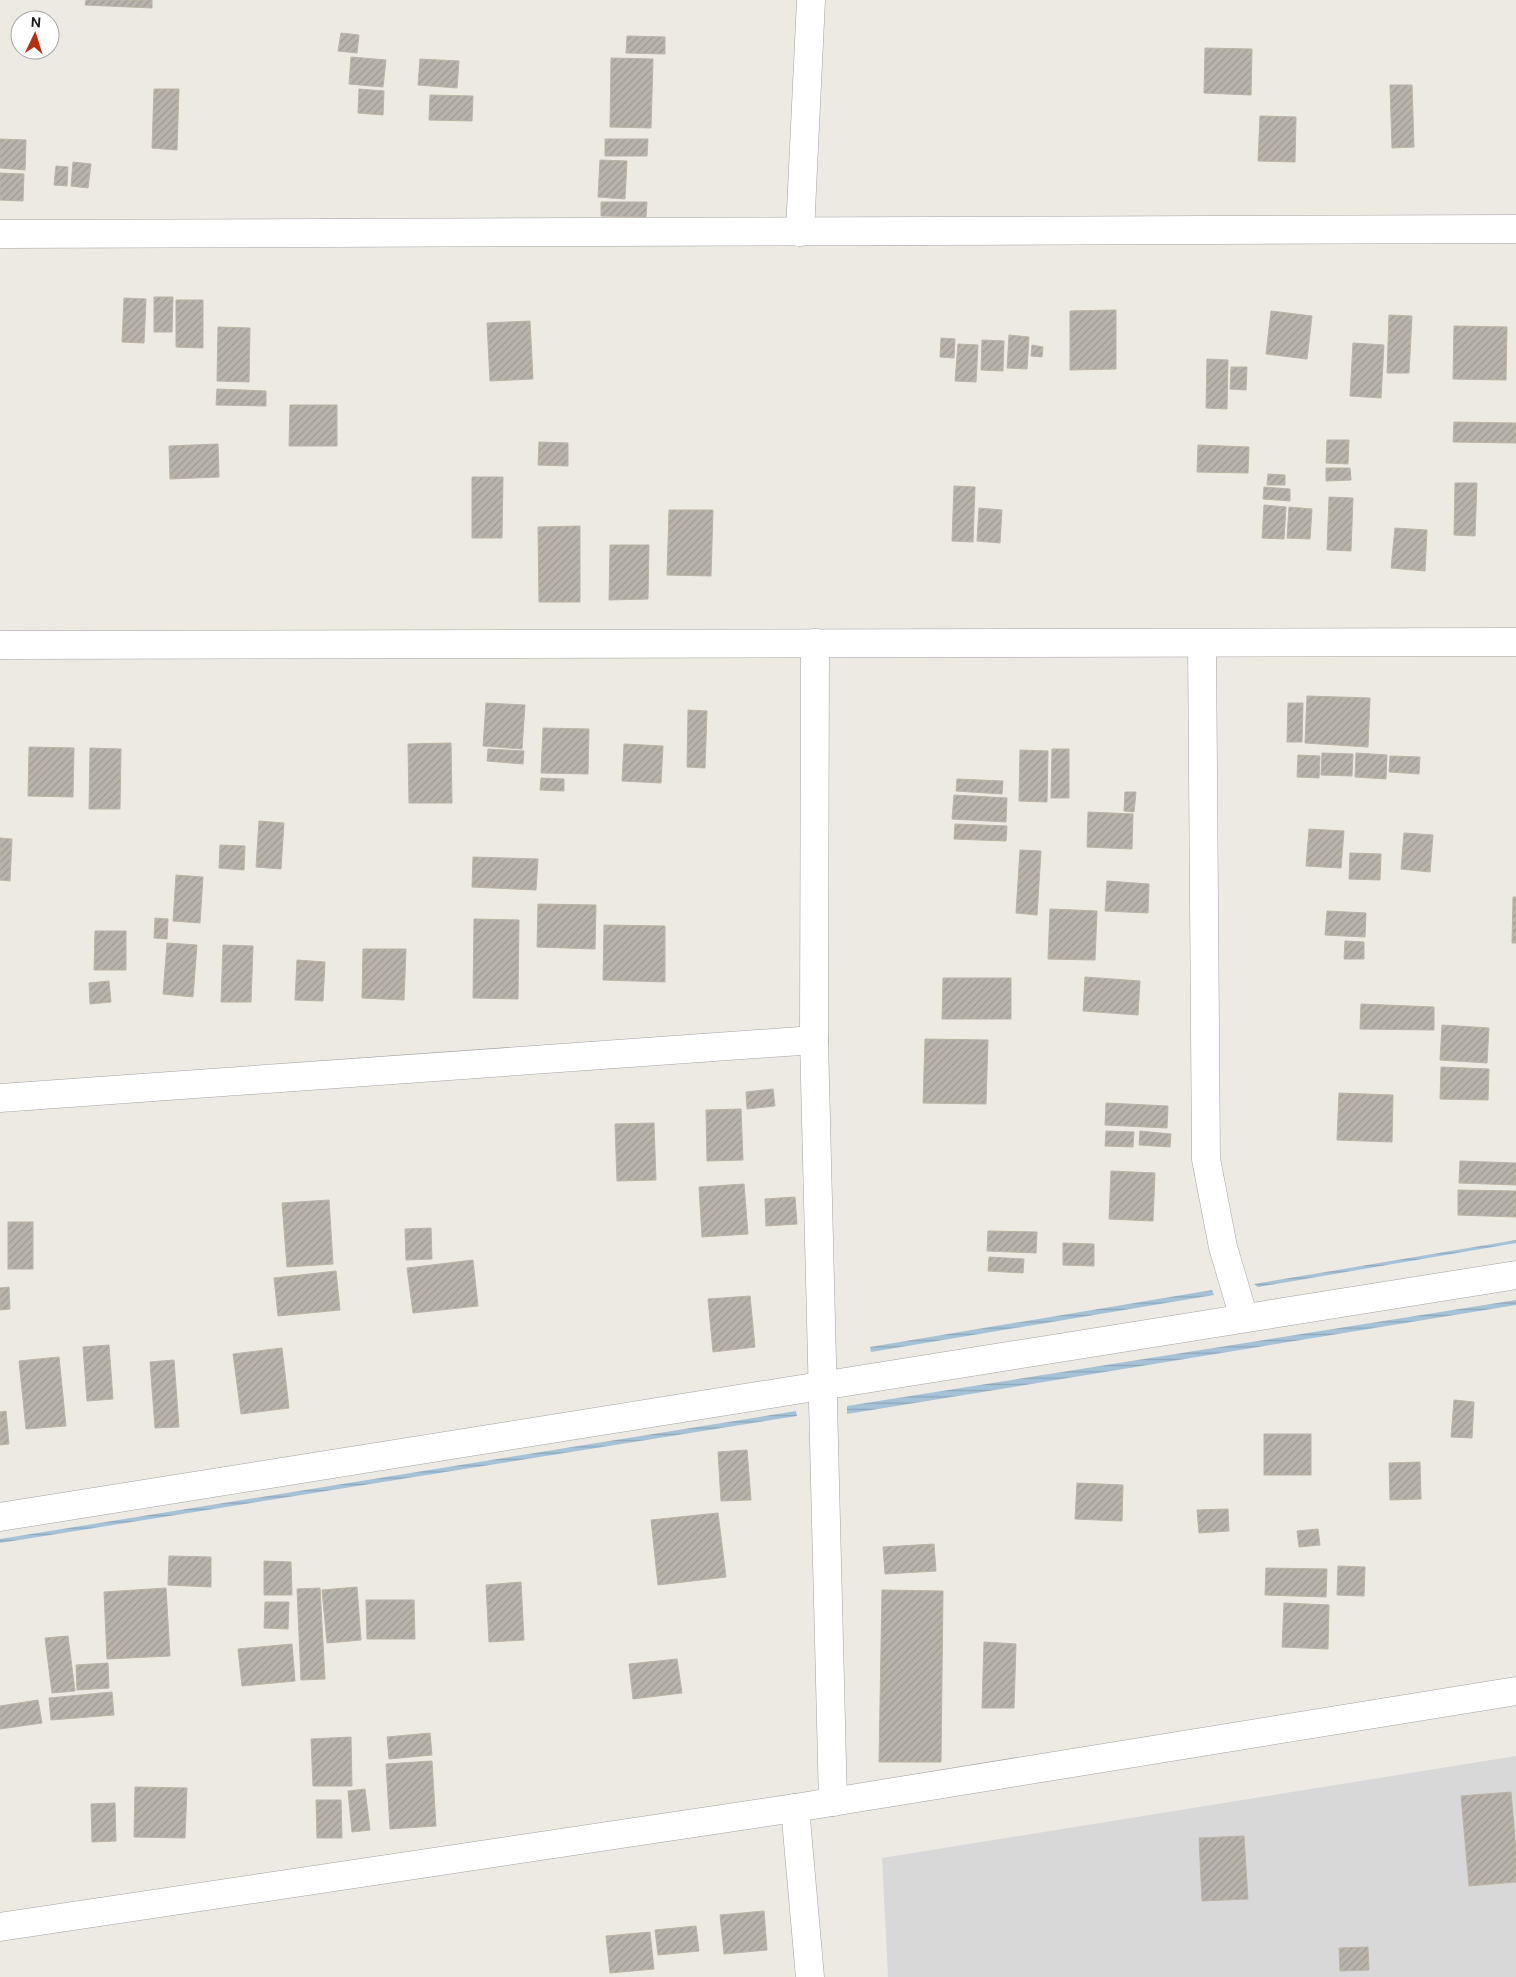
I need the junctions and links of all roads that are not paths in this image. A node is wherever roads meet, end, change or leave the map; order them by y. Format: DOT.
graph roads {
  1 [pos="811,0"];
  2 [pos="1516,229"];
  3 [pos="800,232"];
  4 [pos="0,234"];
  5 [pos="1516,642"];
  6 [pos="1202,643"];
  7 [pos="815,644"];
  8 [pos="0,645"];
  9 [pos="814,1040"];
  10 [pos="0,1098"];
  11 [pos="1516,1275"];
  12 [pos="1244,1318"];
  13 [pos="822,1385"];
  14 [pos="0,1517"];
  15 [pos="1516,1691"];
  16 [pos="833,1802"];
  17 [pos="795,1808"];
  18 [pos="0,1927"];
  19 [pos="810,1977"];
  1 -- 3 [label="street"];
  2 -- 3 [label="street"];
  3 -- 4 [label="street"];
  5 -- 6 [label="street"];
  6 -- 7 [label="street"];
  6 -- 12 [label="street"];
  7 -- 8 [label="street"];
  7 -- 9 [label="street"];
  9 -- 10 [label="street"];
  9 -- 13 [label="street"];
  11 -- 12 [label="street"];
  12 -- 13 [label="street"];
  13 -- 14 [label="street"];
  13 -- 16 [label="street"];
  15 -- 16 [label="street"];
  16 -- 17 [label="street"];
  17 -- 18 [label="street"];
  17 -- 19 [label="street"];
}
